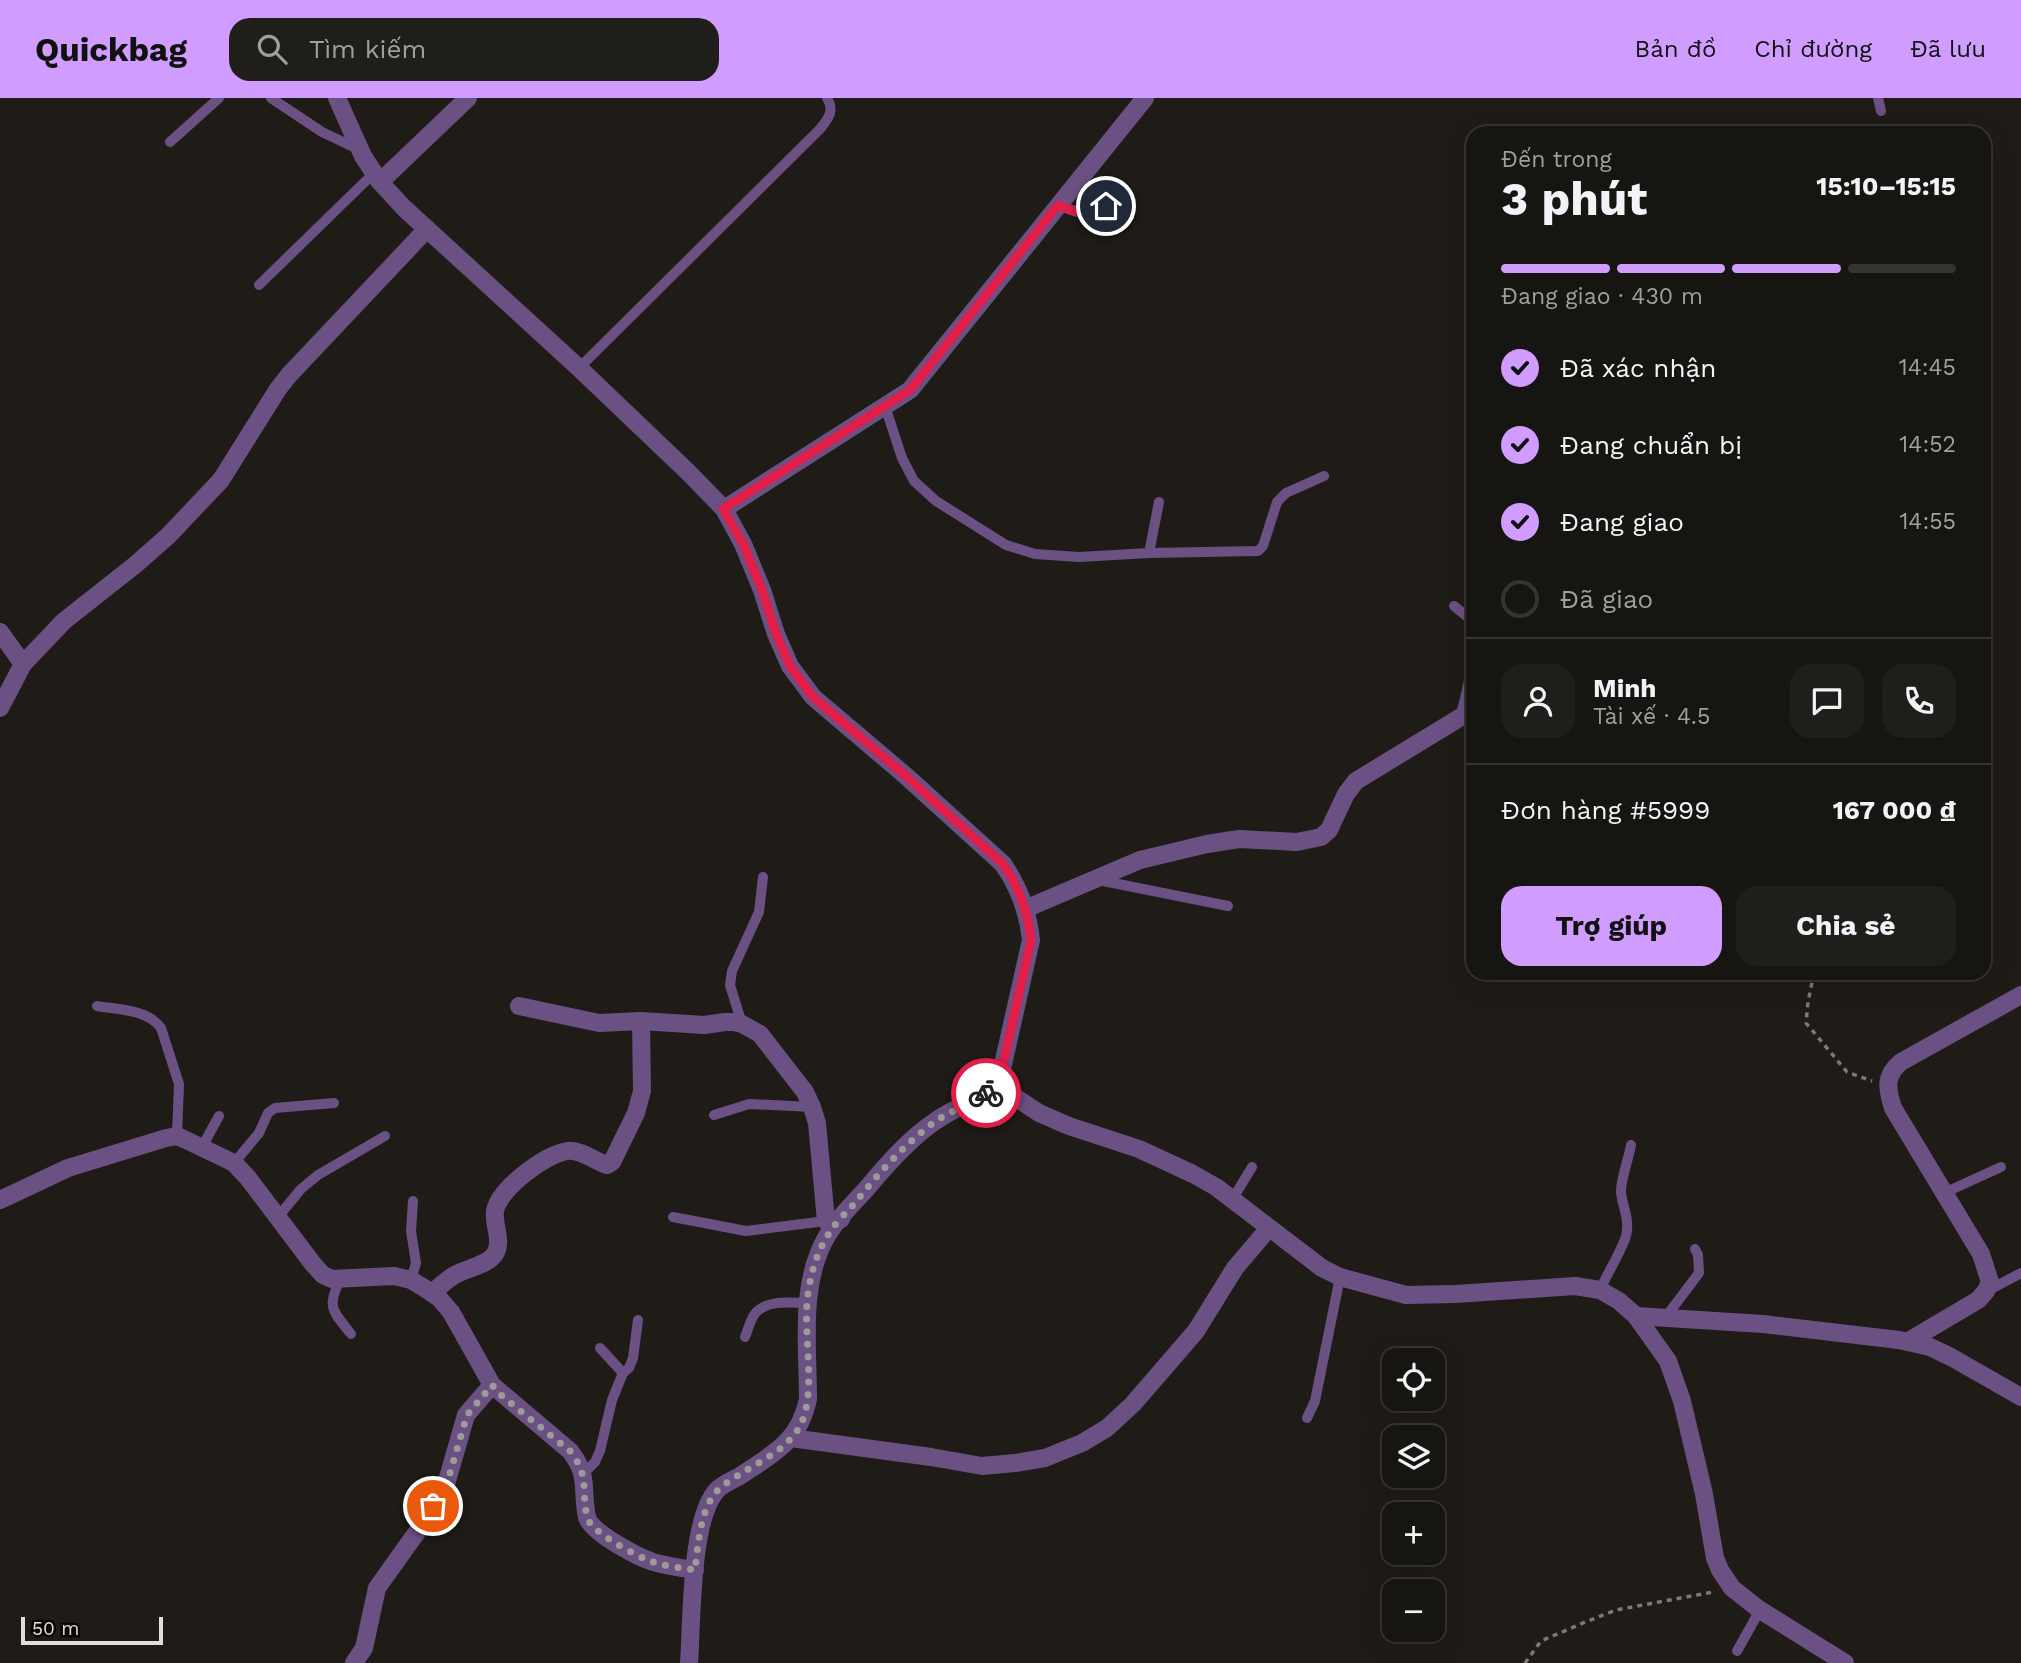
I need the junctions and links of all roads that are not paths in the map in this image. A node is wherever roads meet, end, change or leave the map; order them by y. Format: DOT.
graph roads {
  1 [pos="219,98"];
  2 [pos="271,98"];
  3 [pos="337,98"];
  4 [pos="468,98"];
  5 [pos="827,98"];
  6 [pos="1144,98"];
  7 [pos="1878,98"];
  8 [pos="1881,111"];
  9 [pos="170,142"];
  10 [pos="360,150"];
  11 [pos="377,178"];
  12 [pos="1120,198"];
  13 [pos="1058,205"];
  14 [pos="427,229"];
  15 [pos="259,285"];
  16 [pos="579,368"];
  17 [pos="885,406"];
  18 [pos="1324,476"];
  19 [pos="1159,502"];
  20 [pos="723,509"];
  21 [pos="1149,553"];
  22 [pos="1454,606"];
  23 [pos="1466,616"];
  24 [pos="0,632"];
  25 [pos="23,664"];
  26 [pos="0,708"];
  27 [pos="1466,713"];
  28 [pos="763,877"];
  29 [pos="1094,879"];
  30 [pos="1228,906"];
  31 [pos="1025,908"];
  32 [pos="2021,995"];
  33 [pos="97,1006"];
  34 [pos="519,1006"];
  35 [pos="641,1021"];
  36 [pos="742,1024"];
  37 [pos="995,1084"];
  38 [pos="334,1103"];
  39 [pos="812,1107"];
  40 [pos="714,1115"];
  41 [pos="219,1116"];
  42 [pos="177,1136"];
  43 [pos="385,1136"];
  44 [pos="1631,1145"];
  45 [pos="202,1147"];
  46 [pos="234,1163"];
  47 [pos="1252,1167"];
  48 [pos="2001,1167"];
  49 [pos="1944,1194"];
  50 [pos="0,1200"];
  51 [pos="1232,1200"];
  52 [pos="413,1201"];
  53 [pos="278,1217"];
  54 [pos="673,1217"];
  55 [pos="833,1220"];
  56 [pos="1269,1228"];
  57 [pos="1695,1249"];
  58 [pos="2021,1273"];
  59 [pos="1340,1277"];
  60 [pos="340,1280"];
  61 [pos="411,1280"];
  62 [pos="1600,1290"];
  63 [pos="1986,1291"];
  64 [pos="432,1293"];
  65 [pos="807,1303"];
  66 [pos="1636,1316"];
  67 [pos="1665,1318"];
  68 [pos="638,1320"];
  69 [pos="351,1334"];
  70 [pos="746,1337"];
  71 [pos="1907,1342"];
  72 [pos="600,1348"];
  73 [pos="623,1373"];
  74 [pos="492,1385"];
  75 [pos="2021,1397"];
  76 [pos="1307,1418"];
  77 [pos="791,1438"];
  78 [pos="584,1473"];
  79 [pos="695,1570"];
  80 [pos="1760,1610"];
  81 [pos="1737,1651"];
  82 [pos="354,1663"];
  83 [pos="689,1663"];
  84 [pos="1845,1663"];
  1 -- 9 [label="lane"];
  2 -- 10 [label="lane"];
  3 -- 10 [label="street"];
  4 -- 11 [label="street"];
  5 -- 16 [label="lane"];
  6 -- 13 [label="street"];
  7 -- 8 [label="lane"];
  10 -- 11 [label="street"];
  11 -- 14 [label="street"];
  11 -- 15 [label="lane"];
  12 -- 13 [label="lane"];
  13 -- 17 [label="street"];
  14 -- 16 [label="street"];
  14 -- 25 [label="street"];
  16 -- 20 [label="street"];
  17 -- 20 [label="street"];
  17 -- 21 [label="lane"];
  18 -- 21 [label="lane"];
  19 -- 21 [label="lane"];
  20 -- 31 [label="street"];
  22 -- 23 [label="lane"];
  24 -- 25 [label="street"];
  25 -- 26 [label="street"];
  27 -- 29 [label="street"];
  28 -- 36 [label="lane"];
  29 -- 30 [label="lane"];
  29 -- 31 [label="street"];
  31 -- 37 [label="street"];
  32 -- 49 [label="street"];
  33 -- 42 [label="lane"];
  34 -- 35 [label="street"];
  35 -- 36 [label="street"];
  35 -- 64 [label="street"];
  36 -- 39 [label="street"];
  37 -- 51 [label="street"];
  37 -- 55 [label="street"];
  38 -- 46 [label="lane"];
  39 -- 40 [label="lane"];
  39 -- 55 [label="street"];
  41 -- 45 [label="lane"];
  42 -- 45 [label="street"];
  42 -- 50 [label="street"];
  43 -- 53 [label="lane"];
  44 -- 62 [label="lane"];
  45 -- 46 [label="street"];
  46 -- 53 [label="street"];
  47 -- 51 [label="lane"];
  48 -- 49 [label="lane"];
  49 -- 63 [label="street"];
  51 -- 56 [label="street"];
  52 -- 61 [label="lane"];
  53 -- 60 [label="street"];
  54 -- 55 [label="lane"];
  55 -- 65 [label="street"];
  56 -- 59 [label="street"];
  56 -- 77 [label="street"];
  57 -- 67 [label="lane"];
  58 -- 63 [label="lane"];
  59 -- 62 [label="street"];
  59 -- 76 [label="lane"];
  60 -- 61 [label="street"];
  60 -- 69 [label="lane"];
  61 -- 64 [label="street"];
  62 -- 66 [label="street"];
  63 -- 71 [label="street"];
  64 -- 74 [label="street"];
  65 -- 70 [label="lane"];
  65 -- 77 [label="street"];
  66 -- 67 [label="street"];
  66 -- 80 [label="street"];
  67 -- 71 [label="street"];
  68 -- 73 [label="lane"];
  71 -- 75 [label="street"];
  72 -- 73 [label="lane"];
  73 -- 78 [label="lane"];
  74 -- 78 [label="street"];
  74 -- 82 [label="street"];
  77 -- 79 [label="street"];
  78 -- 79 [label="street"];
  79 -- 83 [label="street"];
  80 -- 81 [label="lane"];
  80 -- 84 [label="street"];
}
